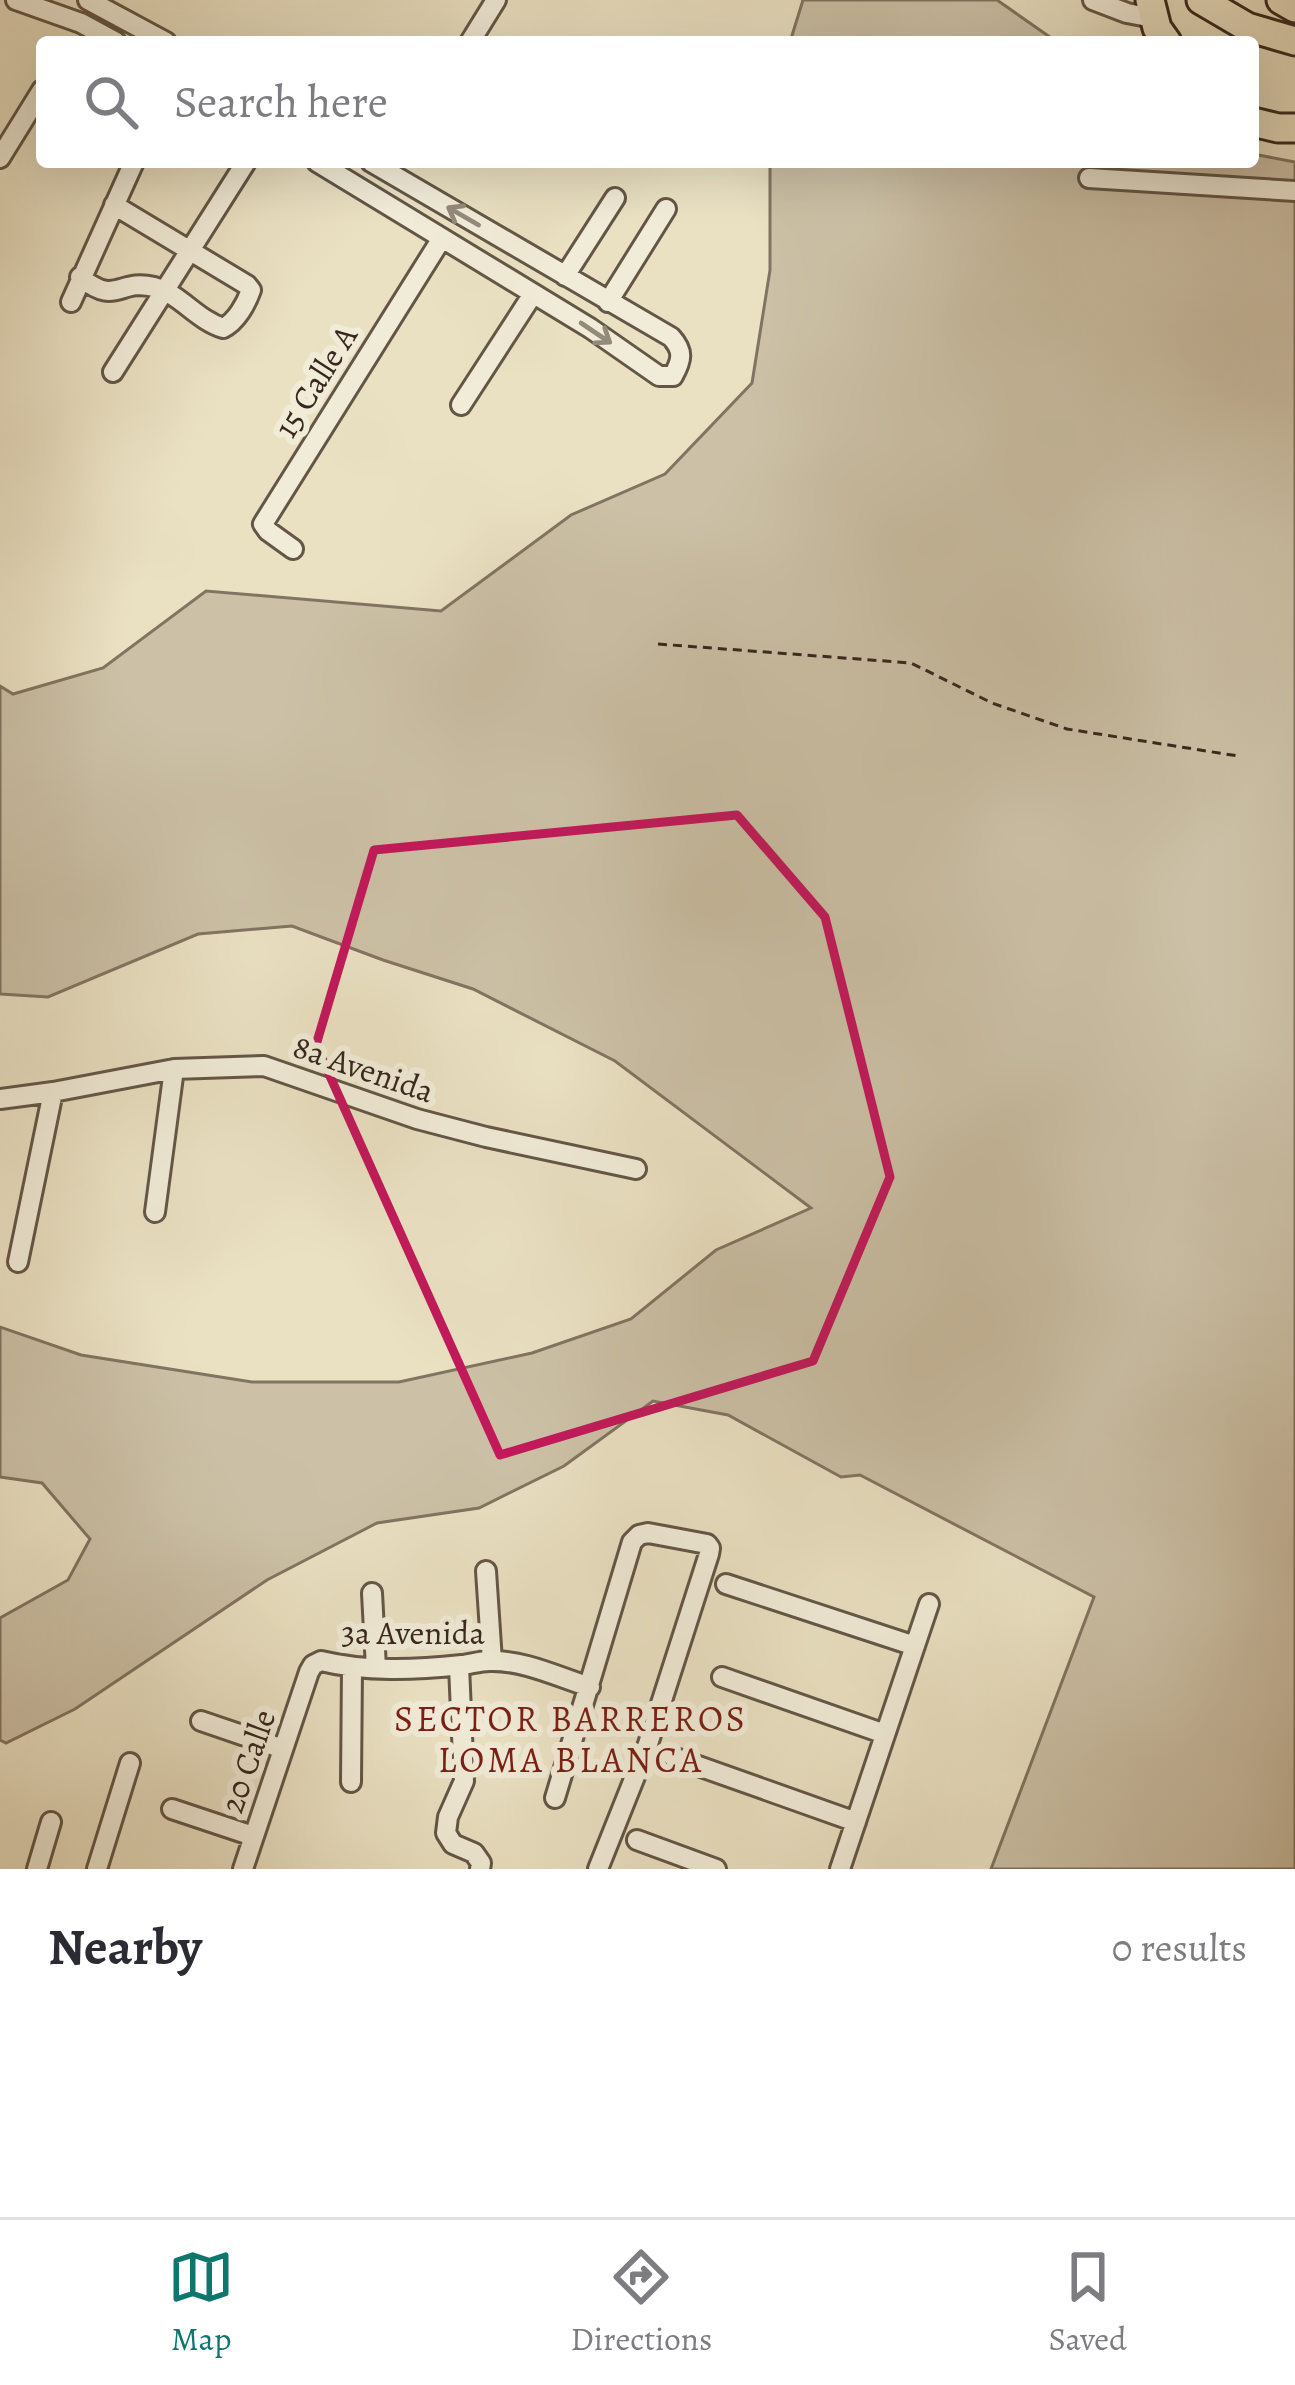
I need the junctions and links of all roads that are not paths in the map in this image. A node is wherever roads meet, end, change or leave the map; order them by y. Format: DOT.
graph roads {
  1 [pos="16,0"];
  2 [pos="88,0"];
  3 [pos="496,0"];
  4 [pos="1093,0"];
  5 [pos="1201,0"];
  6 [pos="1282,0"];
  7 [pos="116,5"];
  8 [pos="1295,8"];
  9 [pos="1156,20"];
  10 [pos="81,23"];
  11 [pos="74,36"];
  12 [pos="105,36"];
  13 [pos="158,36"];
  14 [pos="474,36"];
  15 [pos="1295,41"];
  16 [pos="36,100"];
  17 [pos="1259,123"];
  18 [pos="1295,128"];
  19 [pos="0,158"];
  20 [pos="131,168"];
  21 [pos="241,168"];
  22 [pos="327,168"];
  23 [pos="394,168"];
  24 [pos="1089,178"];
  25 [pos="1295,191"];
  26 [pos="615,198"];
  27 [pos="114,205"];
  28 [pos="665,209"];
  29 [pos="442,238"];
  30 [pos="517,247"];
  31 [pos="190,248"];
  32 [pos="501,274"];
  33 [pos="565,276"];
  34 [pos="80,277"];
  35 [pos="163,290"];
  36 [pos="533,294"];
  37 [pos="70,302"];
  38 [pos="608,302"];
  39 [pos="113,372"];
  40 [pos="461,405"];
  41 [pos="293,549"];
  42 [pos="174,1069"];
  43 [pos="53,1092"];
  44 [pos="0,1099"];
  45 [pos="635,1169"];
  46 [pos="155,1212"];
  47 [pos="18,1262"];
  48 [pos="486,1571"];
  49 [pos="726,1584"];
  50 [pos="372,1593"];
  51 [pos="929,1604"];
  52 [pos="915,1646"];
  53 [pos="492,1661"];
  54 [pos="459,1666"];
  55 [pos="352,1668"];
  56 [pos="376,1668"];
  57 [pos="309,1672"];
  58 [pos="722,1677"];
  59 [pos="590,1688"];
  60 [pos="201,1721"];
  61 [pos="885,1734"];
  62 [pos="283,1749"];
  63 [pos="673,1757"];
  64 [pos="130,1763"];
  65 [pos="351,1782"];
  66 [pos="556,1798"];
  67 [pos="172,1809"];
  68 [pos="51,1822"];
  69 [pos="856,1822"];
  70 [pos="254,1836"];
  71 [pos="637,1840"];
  72 [pos="37,1869"];
  73 [pos="97,1869"];
  74 [pos="243,1869"];
  75 [pos="480,1869"];
  76 [pos="598,1869"];
  77 [pos="716,1869"];
  78 [pos="840,1869"];
  1 -- 10 [label="street"];
  2 -- 7 [label="street"];
  3 -- 14 [label="street"];
  4 -- 9 [label="street"];
  5 -- 15 [label="highway"];
  6 -- 8 [label="highway"];
  7 -- 13 [label="street"];
  10 -- 11 [label="street"];
  10 -- 12 [label="street"];
  16 -- 19 [label="street"];
  17 -- 18 [label="highway"];
  20 -- 27 [label="street"];
  21 -- 31 [label="street"];
  22 -- 29 [label="street"];
  30 -- 23 [label="street, one-way"];
  24 -- 25 [label="street"];
  26 -- 33 [label="street"];
  27 -- 31 [label="street"];
  27 -- 34 [label="street"];
  28 -- 38 [label="street"];
  29 -- 32 [label="street"];
  29 -- 41 [label="street, 15 Calle A"];
  30 -- 32 [label="street"];
  30 -- 33 [label="street"];
  31 -- 35 [label="street"];
  31 -- 35 [label="street"];
  32 -- 36 [label="street"];
  33 -- 38 [label="street"];
  34 -- 35 [label="street"];
  34 -- 37 [label="street"];
  35 -- 39 [label="street"];
  36 -- 38 [label="street, one-way"];
  36 -- 40 [label="street"];
  42 -- 43 [label="street, 8a Avenida"];
  42 -- 45 [label="street, 8a Avenida"];
  42 -- 46 [label="street"];
  43 -- 44 [label="street, 8a Avenida"];
  43 -- 47 [label="street"];
  48 -- 53 [label="street"];
  49 -- 52 [label="street"];
  50 -- 56 [label="street"];
  51 -- 52 [label="street"];
  52 -- 61 [label="street"];
  53 -- 54 [label="street, 3a Avenida"];
  53 -- 59 [label="street, 3a Avenida"];
  54 -- 56 [label="street, 3a Avenida"];
  54 -- 75 [label="street"];
  55 -- 56 [label="street, 3a Avenida"];
  55 -- 57 [label="street, 3a Avenida"];
  55 -- 65 [label="street"];
  57 -- 62 [label="street, 20 Calle"];
  58 -- 61 [label="street"];
  59 -- 66 [label="street"];
  59 -- 76 [label="street"];
  60 -- 62 [label="street"];
  61 -- 69 [label="street"];
  62 -- 70 [label="street, 20 Calle"];
  63 -- 69 [label="street"];
  64 -- 73 [label="street"];
  67 -- 70 [label="street"];
  68 -- 72 [label="street"];
  69 -- 78 [label="street"];
  70 -- 74 [label="street, 20 Calle"];
  71 -- 77 [label="street"];
}
